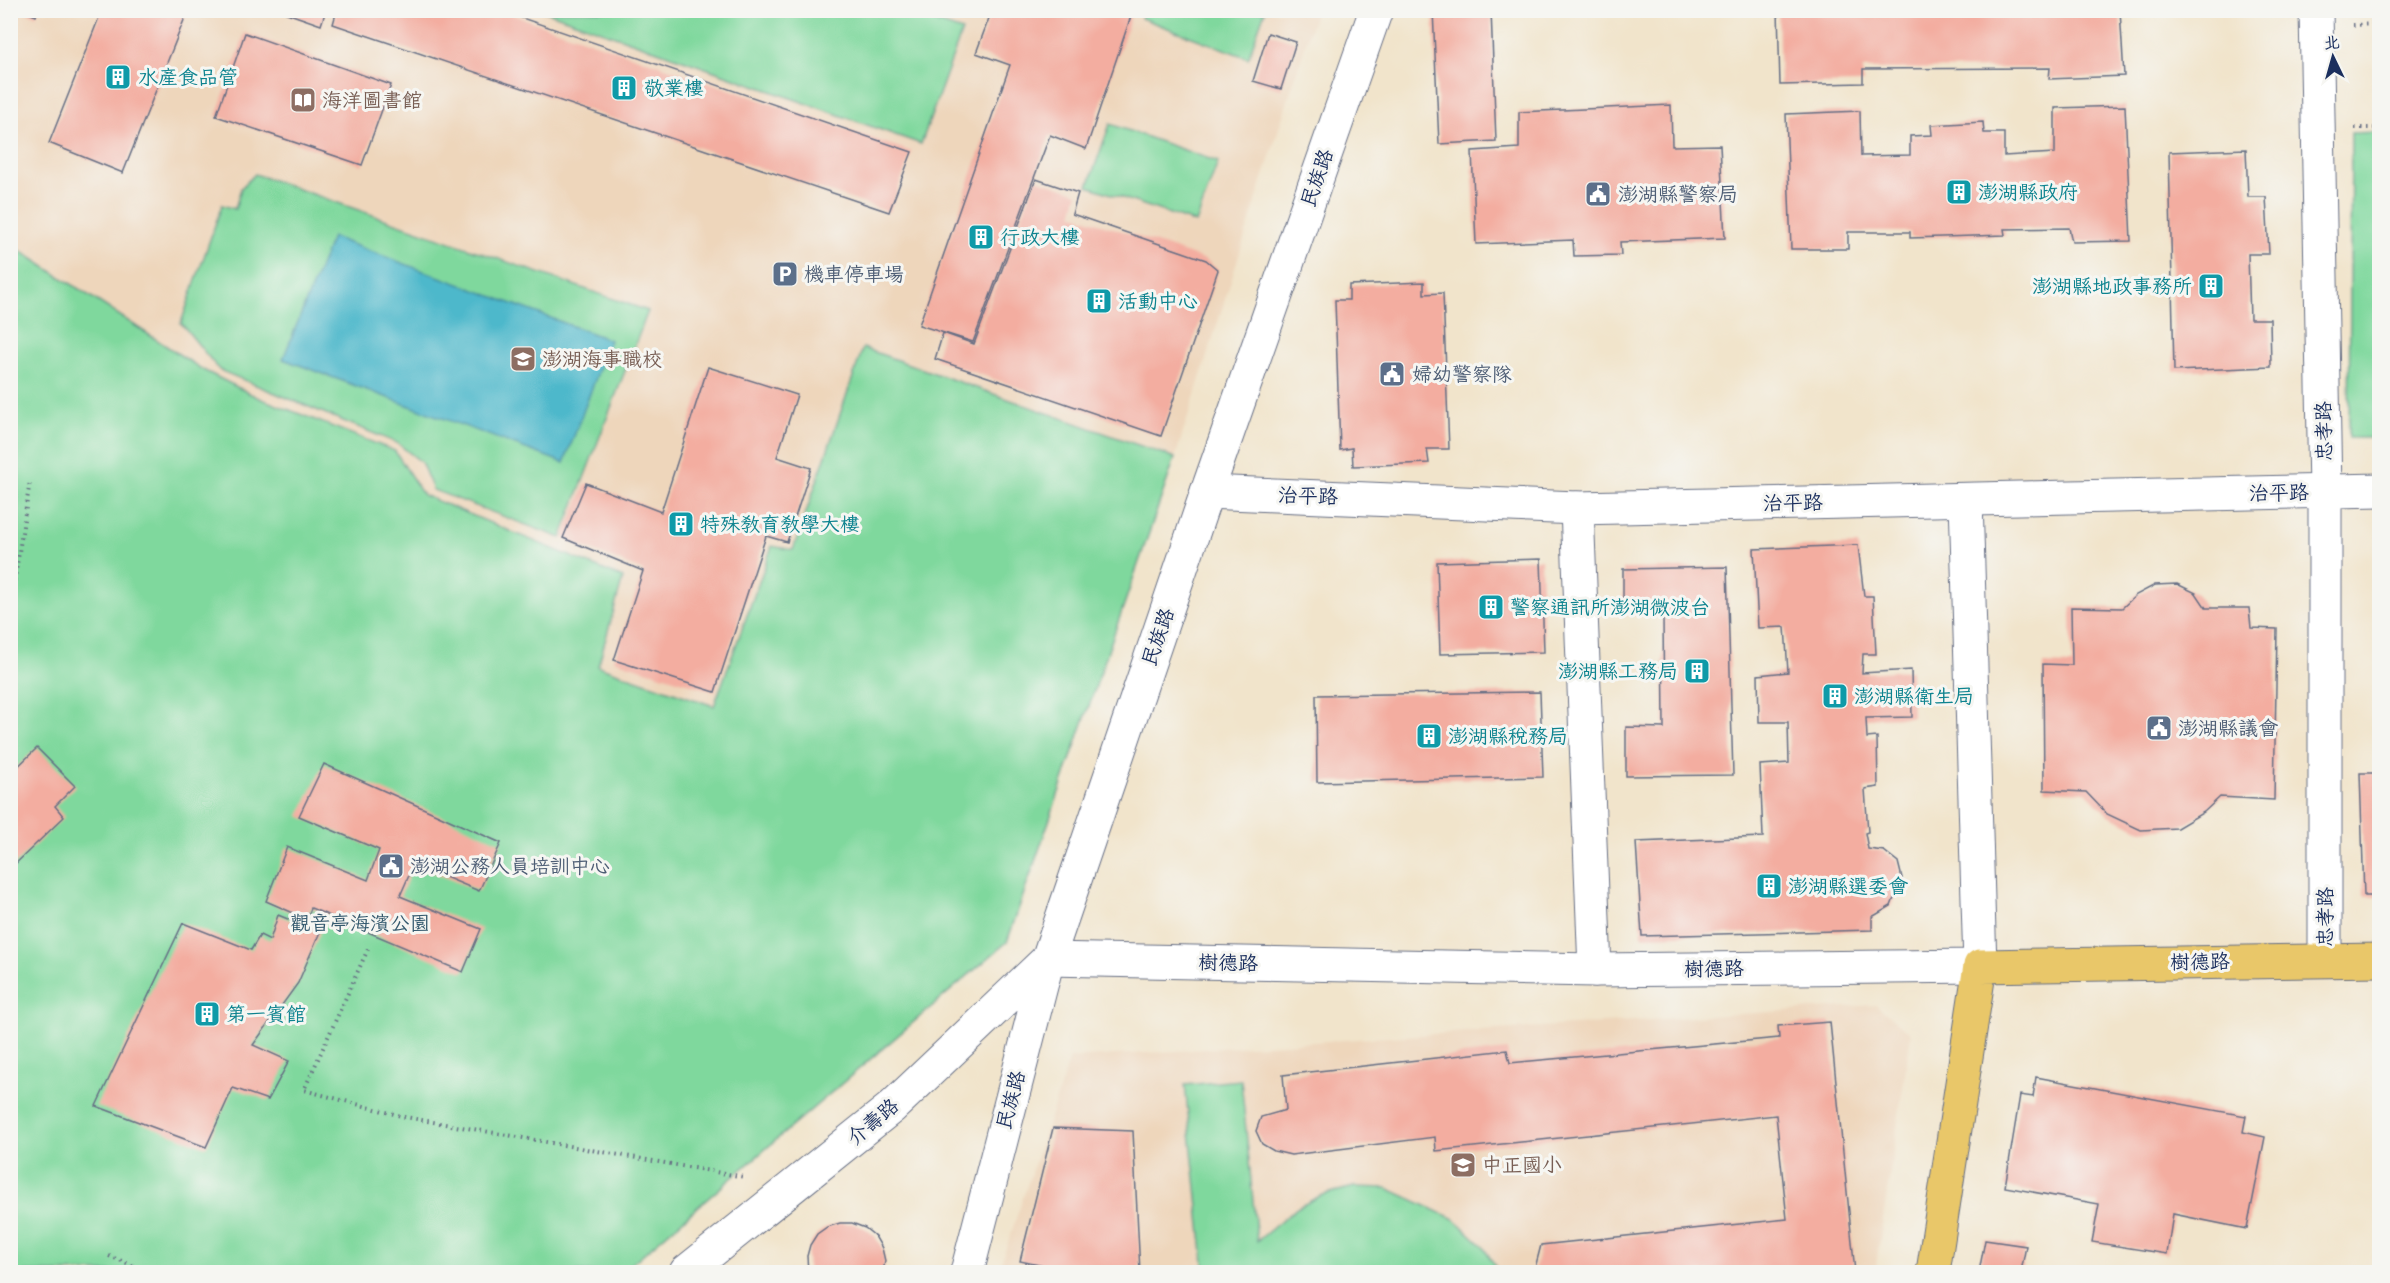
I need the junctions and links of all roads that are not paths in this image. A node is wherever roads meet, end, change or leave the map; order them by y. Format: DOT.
graph roads {
  1 [pos="1376,10"];
  2 [pos="2316,10"];
  3 [pos="2379,490"];
  4 [pos="1207,492"];
  5 [pos="2325,492"];
  6 [pos="1966,500"];
  7 [pos="1577,508"];
  8 [pos="1048,959"];
  9 [pos="2325,960"];
  10 [pos="2379,960"];
  11 [pos="1980,966"];
  12 [pos="1595,970"];
  13 [pos="686,1272"];
  14 [pos="967,1272"];
  15 [pos="1933,1272"];
  1 -- 4 [label="street, 民族路"];
  2 -- 5 [label="street, 忠孝路"];
  3 -- 5 [label="street, 治平路"];
  4 -- 7 [label="street, 治平路"];
  4 -- 8 [label="street, 民族路"];
  5 -- 6 [label="street, 治平路"];
  5 -- 9 [label="street, 忠孝路"];
  6 -- 7 [label="street, 治平路"];
  6 -- 11 [label="street"];
  7 -- 12 [label="street"];
  8 -- 12 [label="street, 樹德路"];
  8 -- 13 [label="street, 介壽路"];
  8 -- 14 [label="street, 民族路"];
  9 -- 10 [label="main road, 樹德路"];
  9 -- 11 [label="main road, 樹德路"];
  11 -- 12 [label="street, 樹德路"];
  11 -- 15 [label="main road"];
}
